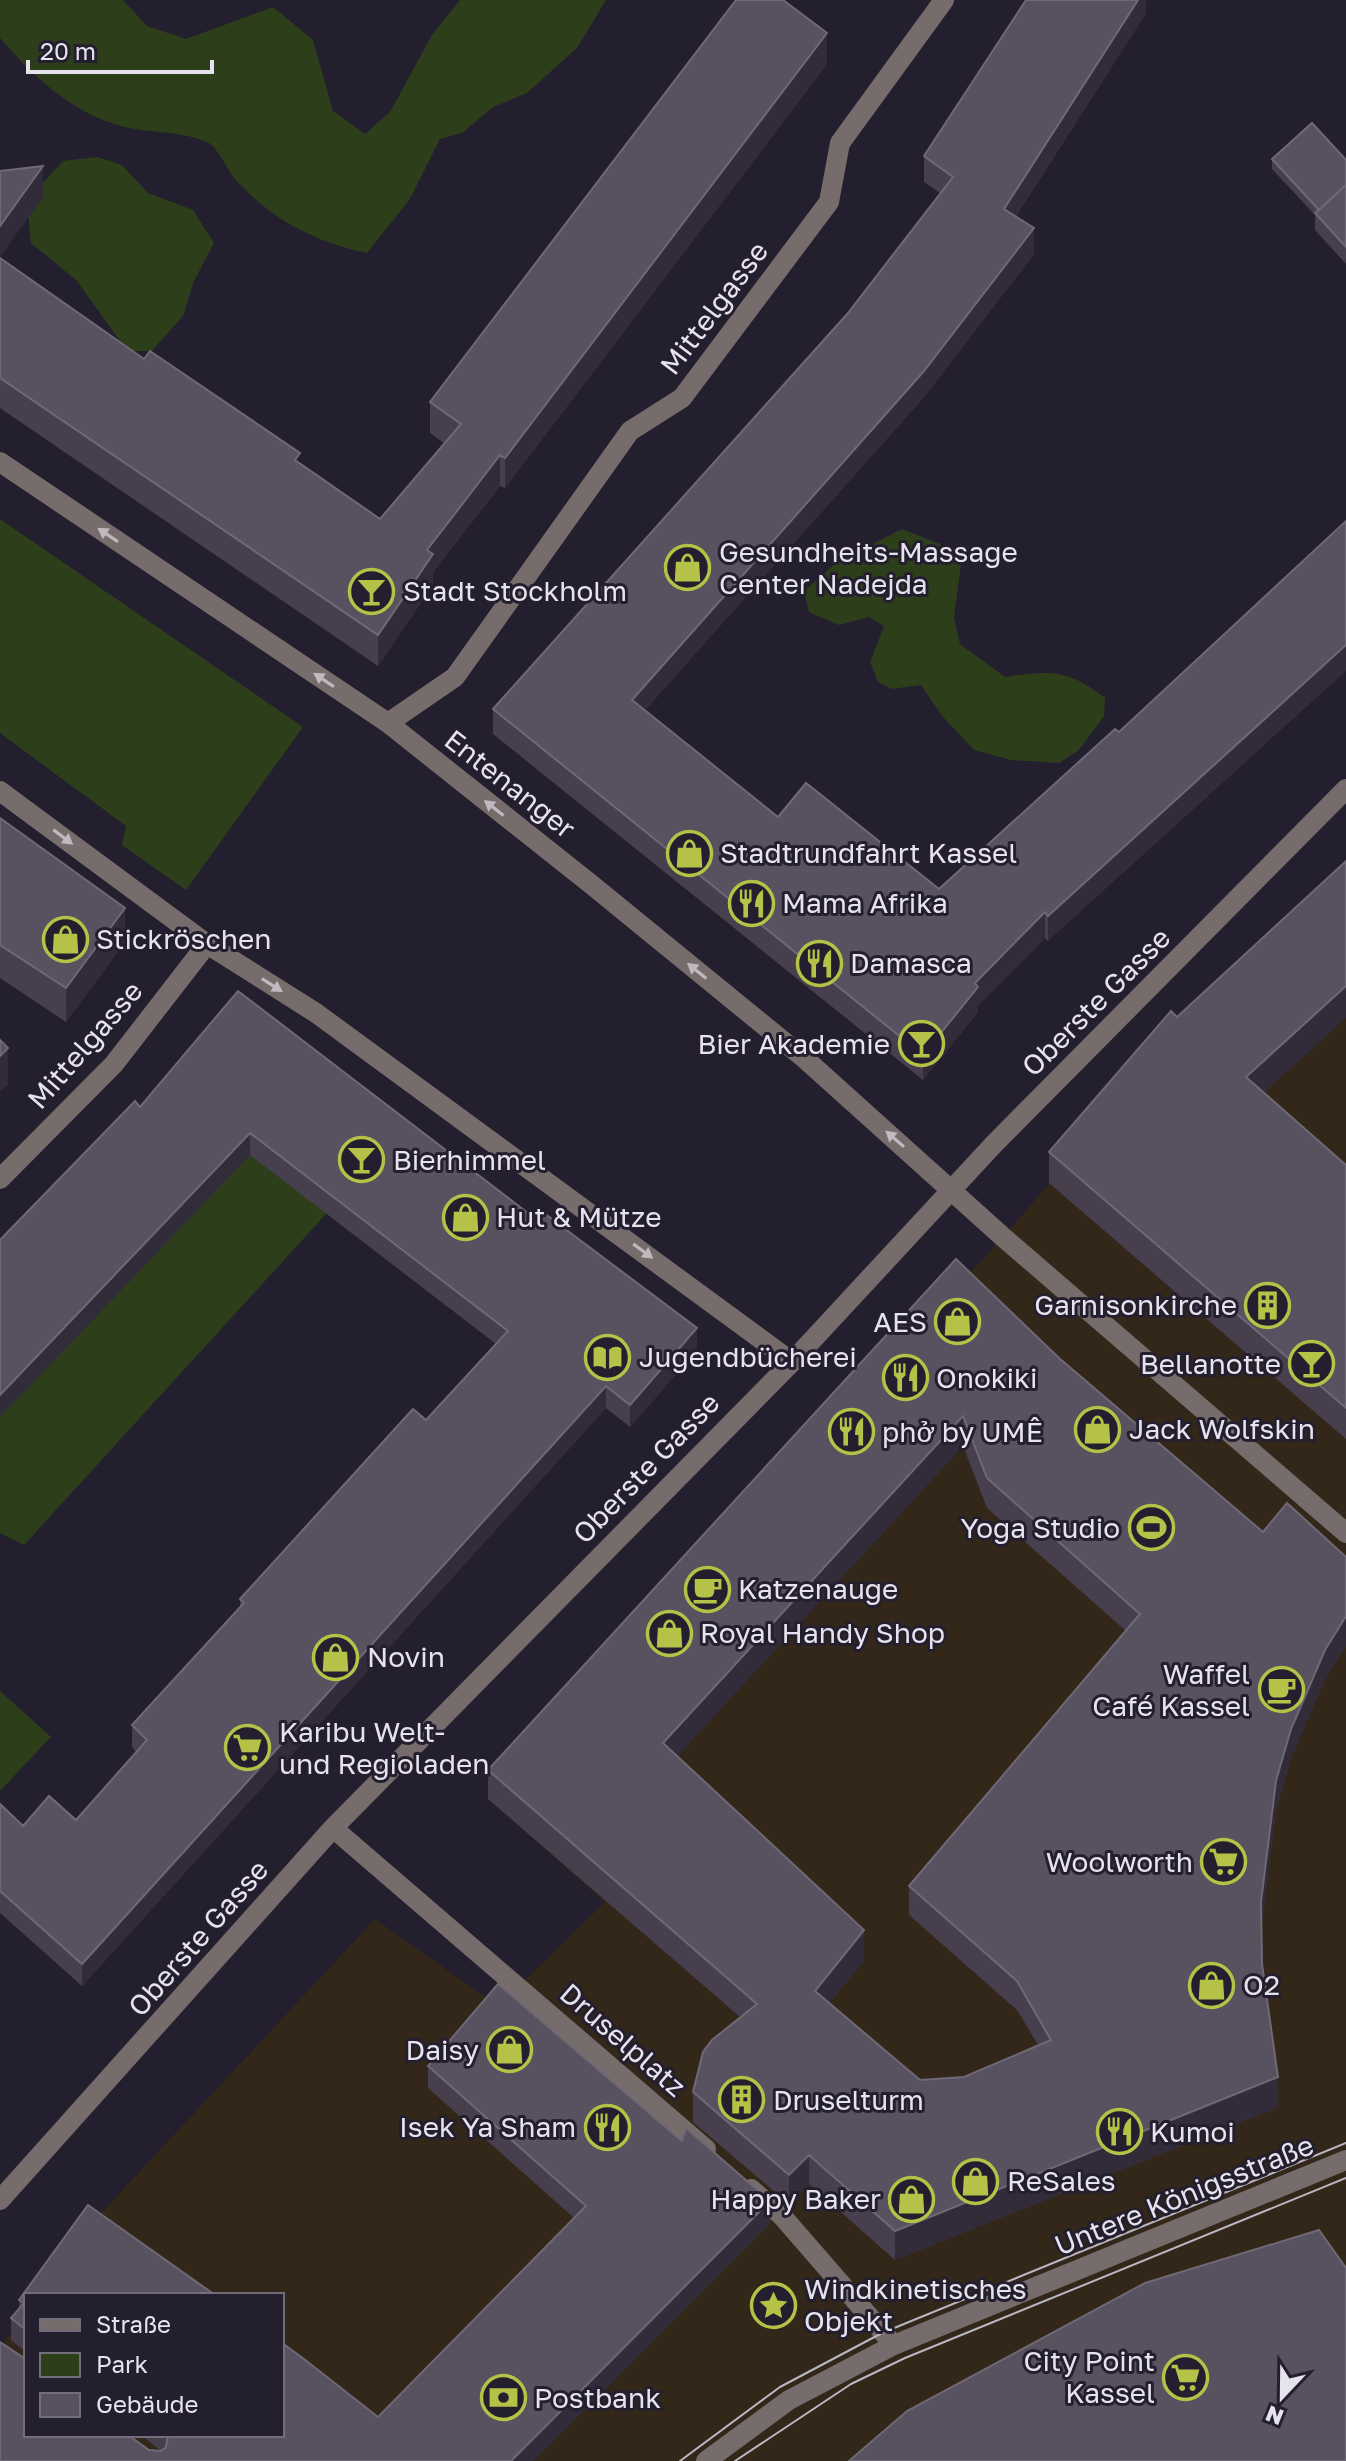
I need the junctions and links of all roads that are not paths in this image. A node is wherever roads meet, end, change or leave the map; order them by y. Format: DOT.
graph roads {
  1 [pos="944,0"];
  2 [pos="0,462"];
  3 [pos="388,723"];
  4 [pos="1346,789"];
  5 [pos="0,791"];
  6 [pos="207,944"];
  7 [pos="0,1179"];
  8 [pos="952,1192"];
  9 [pos="792,1362"];
  10 [pos="1346,1533"];
  11 [pos="333,1828"];
  12 [pos="1346,2160"];
  13 [pos="0,2200"];
  14 [pos="894,2345"];
  15 [pos="706,2461"];
  1 -- 3 [label="street, Mittelgasse"];
  3 -- 2 [label="street, Entenanger, one-way"];
  8 -- 3 [label="street, Entenanger, one-way"];
  4 -- 8 [label="street, Oberste Gasse"];
  5 -- 6 [label="street, one-way"];
  6 -- 7 [label="street, Mittelgasse"];
  6 -- 9 [label="street, one-way"];
  8 -- 9 [label="street, Oberste Gasse"];
  8 -- 10 [label="street, Entenanger"];
  9 -- 11 [label="street, Oberste Gasse"];
  11 -- 13 [label="street, Oberste Gasse"];
  11 -- 14 [label="street, Druselplatz"];
  12 -- 14 [label="street, Untere Königsstraße"];
  14 -- 15 [label="street, Untere Königsstraße"];
}
